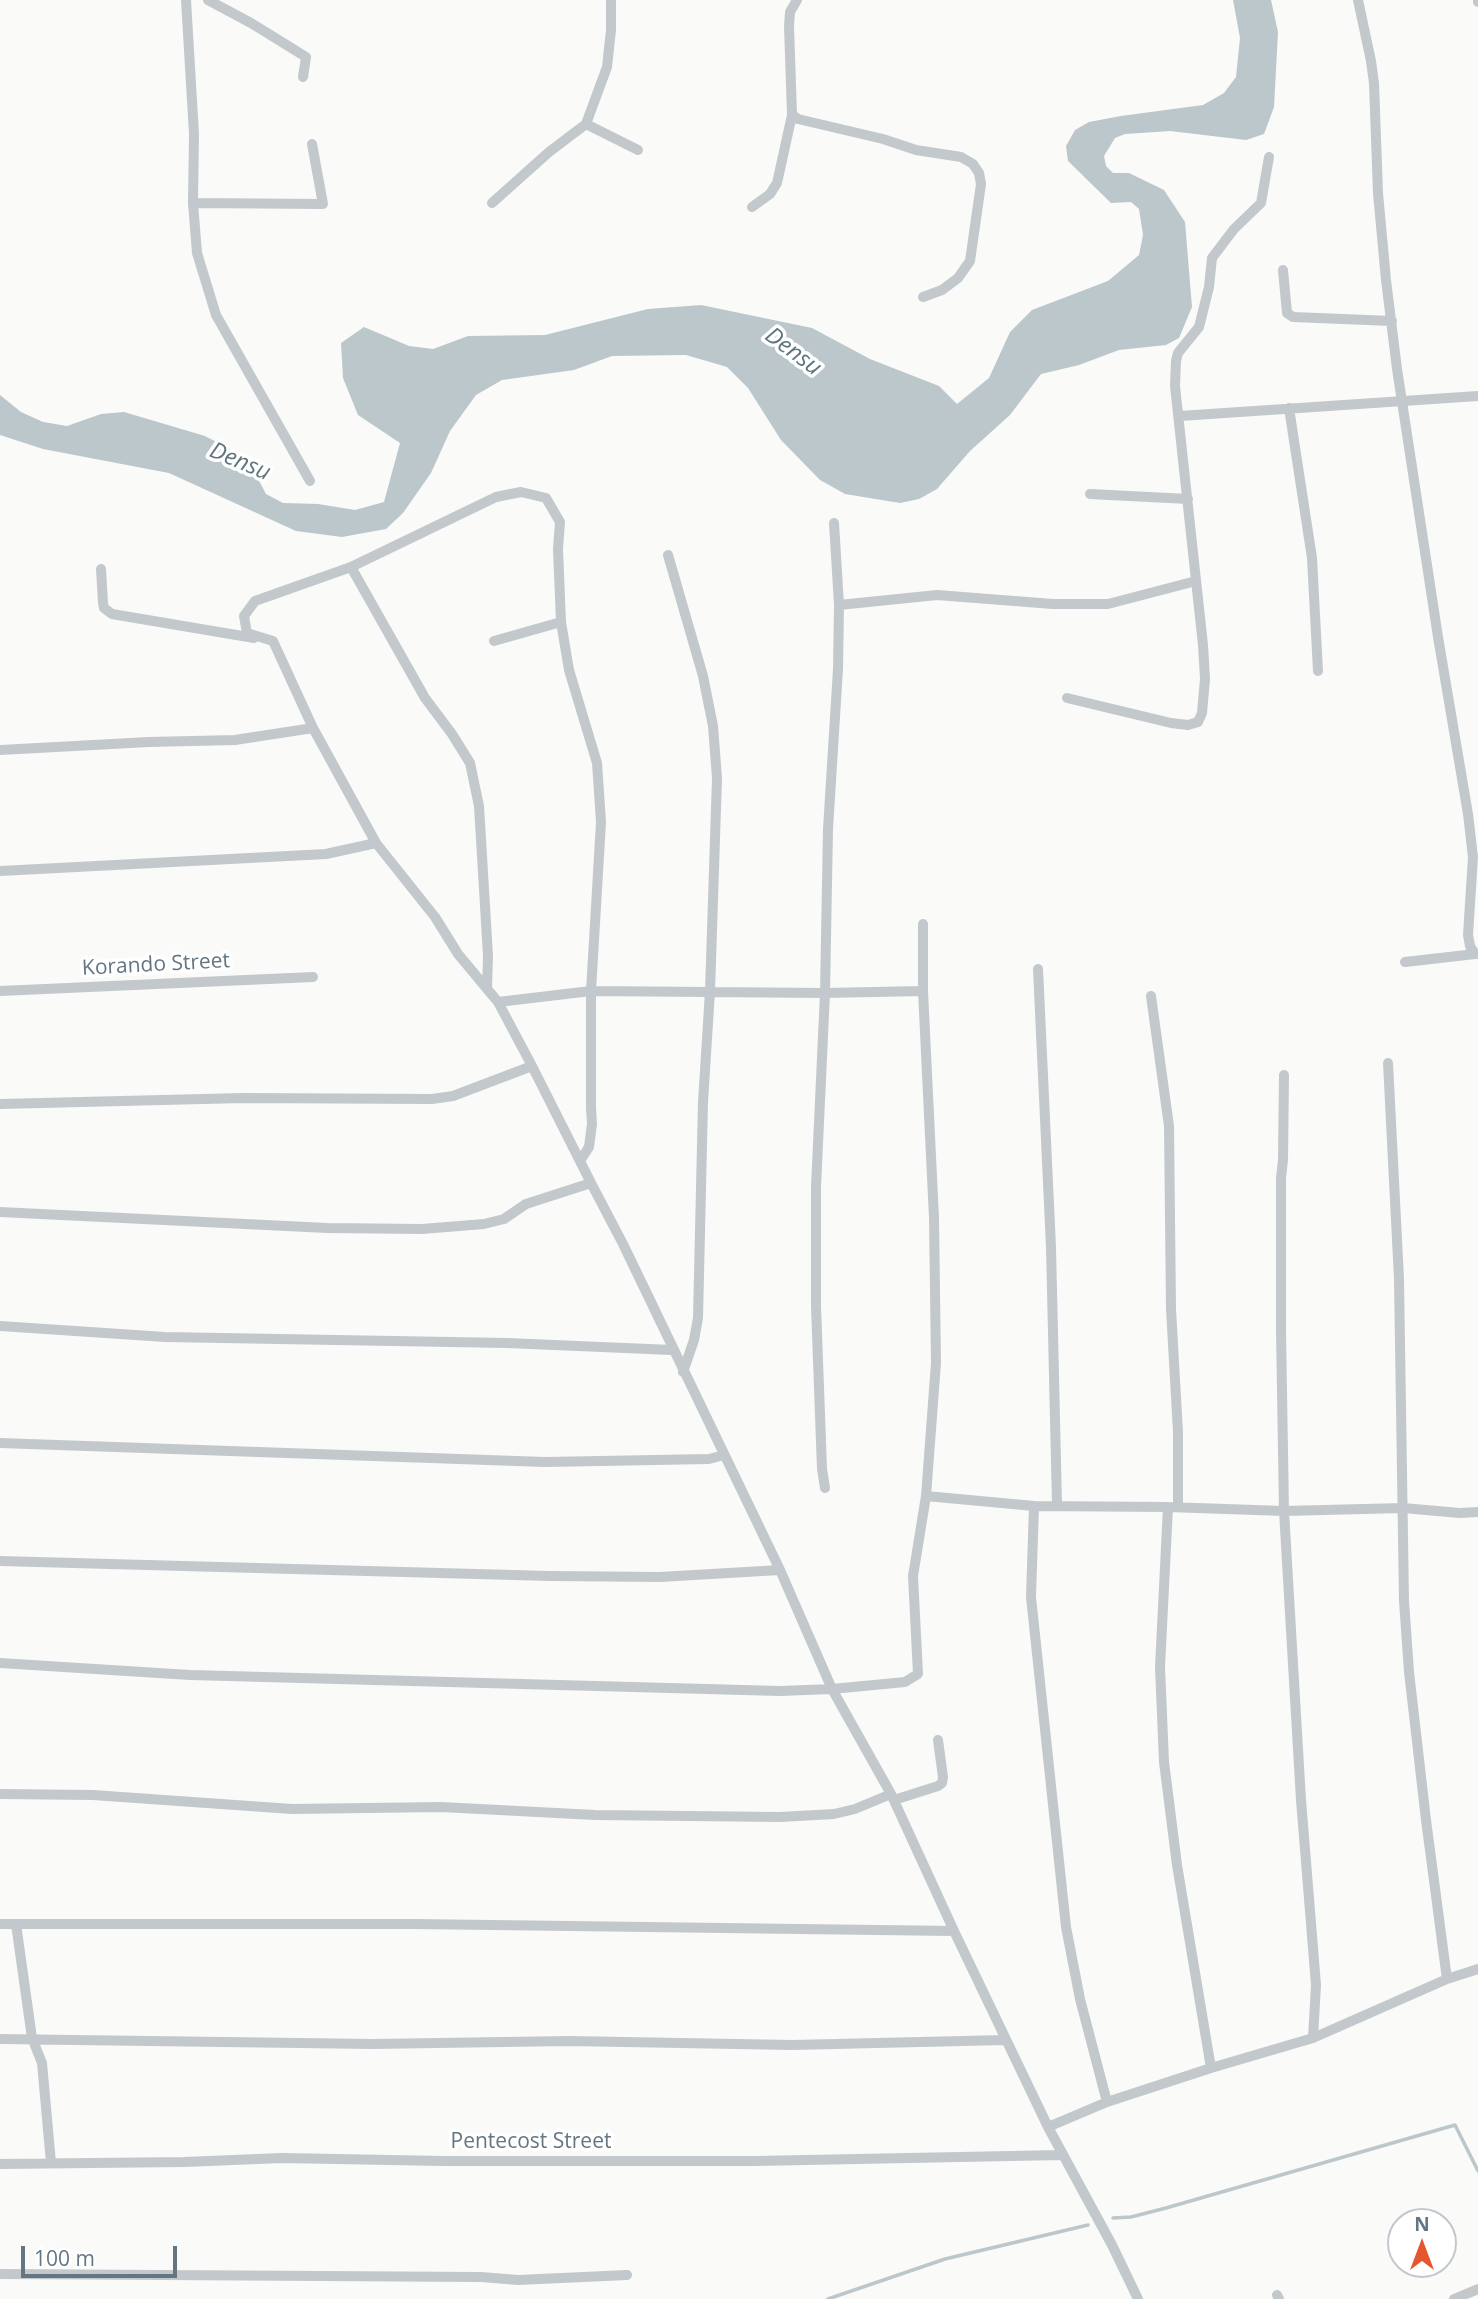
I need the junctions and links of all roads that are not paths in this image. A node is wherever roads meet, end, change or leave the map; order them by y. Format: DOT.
graph roads {
  1 [pos="187,0"];
  2 [pos="208,0"];
  3 [pos="611,0"];
  4 [pos="797,0"];
  5 [pos="1358,0"];
  6 [pos="303,77"];
  7 [pos="792,115"];
  8 [pos="586,124"];
  9 [pos="312,144"];
  10 [pos="638,149"];
  11 [pos="1269,157"];
  12 [pos="193,203"];
  13 [pos="492,203"];
  14 [pos="752,207"];
  15 [pos="1283,270"];
  16 [pos="923,297"];
  17 [pos="1392,321"];
  18 [pos="1478,396"];
  19 [pos="1404,401"];
  20 [pos="1289,408"];
  21 [pos="1180,416"];
  22 [pos="310,481"];
  23 [pos="1090,494"];
  24 [pos="1188,499"];
  25 [pos="834,523"];
  26 [pos="668,555"];
  27 [pos="351,567"];
  28 [pos="101,569"];
  29 [pos="1196,581"];
  30 [pos="839,605"];
  31 [pos="561,622"];
  32 [pos="274,641"];
  33 [pos="494,641"];
  34 [pos="1318,671"];
  35 [pos="1067,698"];
  36 [pos="313,728"];
  37 [pos="0,750"];
  38 [pos="376,843"];
  39 [pos="0,871"];
  40 [pos="923,924"];
  41 [pos="1476,954"];
  42 [pos="1405,962"];
  43 [pos="1038,969"];
  44 [pos="313,977"];
  45 [pos="487,988"];
  46 [pos="591,990"];
  47 [pos="923,990"];
  48 [pos="0,991"];
  49 [pos="710,991"];
  50 [pos="825,993"];
  51 [pos="1151,996"];
  52 [pos="498,1002"];
  53 [pos="1388,1063"];
  54 [pos="532,1066"];
  55 [pos="1284,1075"];
  56 [pos="0,1104"];
  57 [pos="580,1161"];
  58 [pos="591,1183"];
  59 [pos="0,1212"];
  60 [pos="0,1326"];
  61 [pos="672,1350"];
  62 [pos="683,1372"];
  63 [pos="0,1443"];
  64 [pos="724,1455"];
  65 [pos="825,1488"];
  66 [pos="926,1496"];
  67 [pos="1057,1505"];
  68 [pos="1034,1506"];
  69 [pos="1173,1507"];
  70 [pos="1403,1508"];
  71 [pos="1284,1511"];
  72 [pos="1478,1511"];
  73 [pos="0,1561"];
  74 [pos="780,1570"];
  75 [pos="0,1663"];
  76 [pos="832,1689"];
  77 [pos="938,1740"];
  78 [pos="0,1794"];
  79 [pos="893,1797"];
  80 [pos="0,1924"];
  81 [pos="16,1924"];
  82 [pos="954,1931"];
  83 [pos="1478,1969"];
  84 [pos="1447,1979"];
  85 [pos="32,2038"];
  86 [pos="1313,2038"];
  87 [pos="0,2039"];
  88 [pos="1005,2040"];
  89 [pos="1210,2068"];
  90 [pos="1107,2102"];
  91 [pos="1048,2127"];
  92 [pos="1062,2155"];
  93 [pos="51,2163"];
  94 [pos="0,2164"];
  95 [pos="0,2274"];
  96 [pos="627,2275"];
  97 [pos="1478,2289"];
  98 [pos="1138,2299"];
  99 [pos="1454,2299"];
  1 -- 12 [label="street"];
  2 -- 6 [label="street"];
  3 -- 8 [label="street"];
  4 -- 7 [label="street"];
  5 -- 17 [label="street"];
  7 -- 14 [label="street"];
  7 -- 16 [label="street"];
  8 -- 10 [label="street"];
  8 -- 13 [label="street"];
  9 -- 12 [label="street"];
  11 -- 21 [label="street"];
  12 -- 22 [label="street"];
  15 -- 17 [label="street"];
  17 -- 19 [label="street"];
  18 -- 19 [label="street"];
  19 -- 20 [label="street"];
  19 -- 41 [label="street"];
  20 -- 21 [label="street"];
  20 -- 34 [label="street"];
  21 -- 24 [label="street"];
  23 -- 24 [label="street"];
  24 -- 29 [label="street"];
  25 -- 30 [label="street"];
  26 -- 49 [label="street"];
  27 -- 31 [label="street"];
  27 -- 32 [label="street"];
  27 -- 45 [label="street"];
  28 -- 32 [label="street"];
  29 -- 30 [label="street"];
  29 -- 35 [label="street"];
  30 -- 50 [label="street"];
  31 -- 33 [label="street"];
  31 -- 46 [label="street"];
  32 -- 36 [label="street"];
  36 -- 37 [label="street"];
  36 -- 38 [label="street"];
  38 -- 39 [label="street"];
  38 -- 45 [label="street"];
  40 -- 47 [label="street"];
  41 -- 42 [label="street"];
  43 -- 67 [label="street"];
  44 -- 48 [label="street, Korando Street"];
  45 -- 52 [label="street"];
  46 -- 49 [label="street"];
  46 -- 52 [label="street"];
  46 -- 57 [label="street"];
  47 -- 50 [label="street"];
  47 -- 66 [label="street"];
  49 -- 50 [label="street"];
  49 -- 62 [label="street"];
  50 -- 65 [label="street"];
  51 -- 69 [label="street"];
  52 -- 54 [label="street"];
  53 -- 70 [label="street"];
  54 -- 56 [label="street"];
  54 -- 57 [label="street"];
  55 -- 71 [label="street"];
  57 -- 58 [label="street"];
  58 -- 59 [label="street"];
  58 -- 61 [label="street"];
  60 -- 61 [label="street"];
  61 -- 62 [label="street"];
  62 -- 64 [label="street"];
  63 -- 64 [label="street"];
  64 -- 74 [label="street"];
  66 -- 68 [label="street"];
  66 -- 76 [label="street"];
  67 -- 68 [label="street"];
  67 -- 69 [label="street"];
  68 -- 90 [label="street"];
  69 -- 71 [label="street"];
  69 -- 89 [label="street"];
  70 -- 71 [label="street"];
  70 -- 72 [label="street"];
  70 -- 84 [label="street"];
  71 -- 86 [label="street"];
  73 -- 74 [label="street"];
  74 -- 76 [label="street"];
  75 -- 76 [label="street"];
  76 -- 79 [label="street"];
  77 -- 79 [label="street"];
  78 -- 79 [label="street"];
  79 -- 82 [label="street"];
  80 -- 81 [label="street"];
  81 -- 82 [label="street"];
  81 -- 85 [label="street"];
  82 -- 88 [label="street"];
  83 -- 84 [label="street"];
  84 -- 86 [label="street"];
  85 -- 87 [label="street"];
  85 -- 88 [label="street"];
  85 -- 93 [label="street"];
  86 -- 89 [label="street"];
  88 -- 91 [label="street"];
  89 -- 90 [label="street"];
  90 -- 91 [label="street"];
  91 -- 92 [label="street"];
  92 -- 93 [label="street, Pentecost Street"];
  92 -- 98 [label="street"];
  93 -- 94 [label="street, Pentecost Street"];
  95 -- 96 [label="street"];
  97 -- 99 [label="street"];
}
